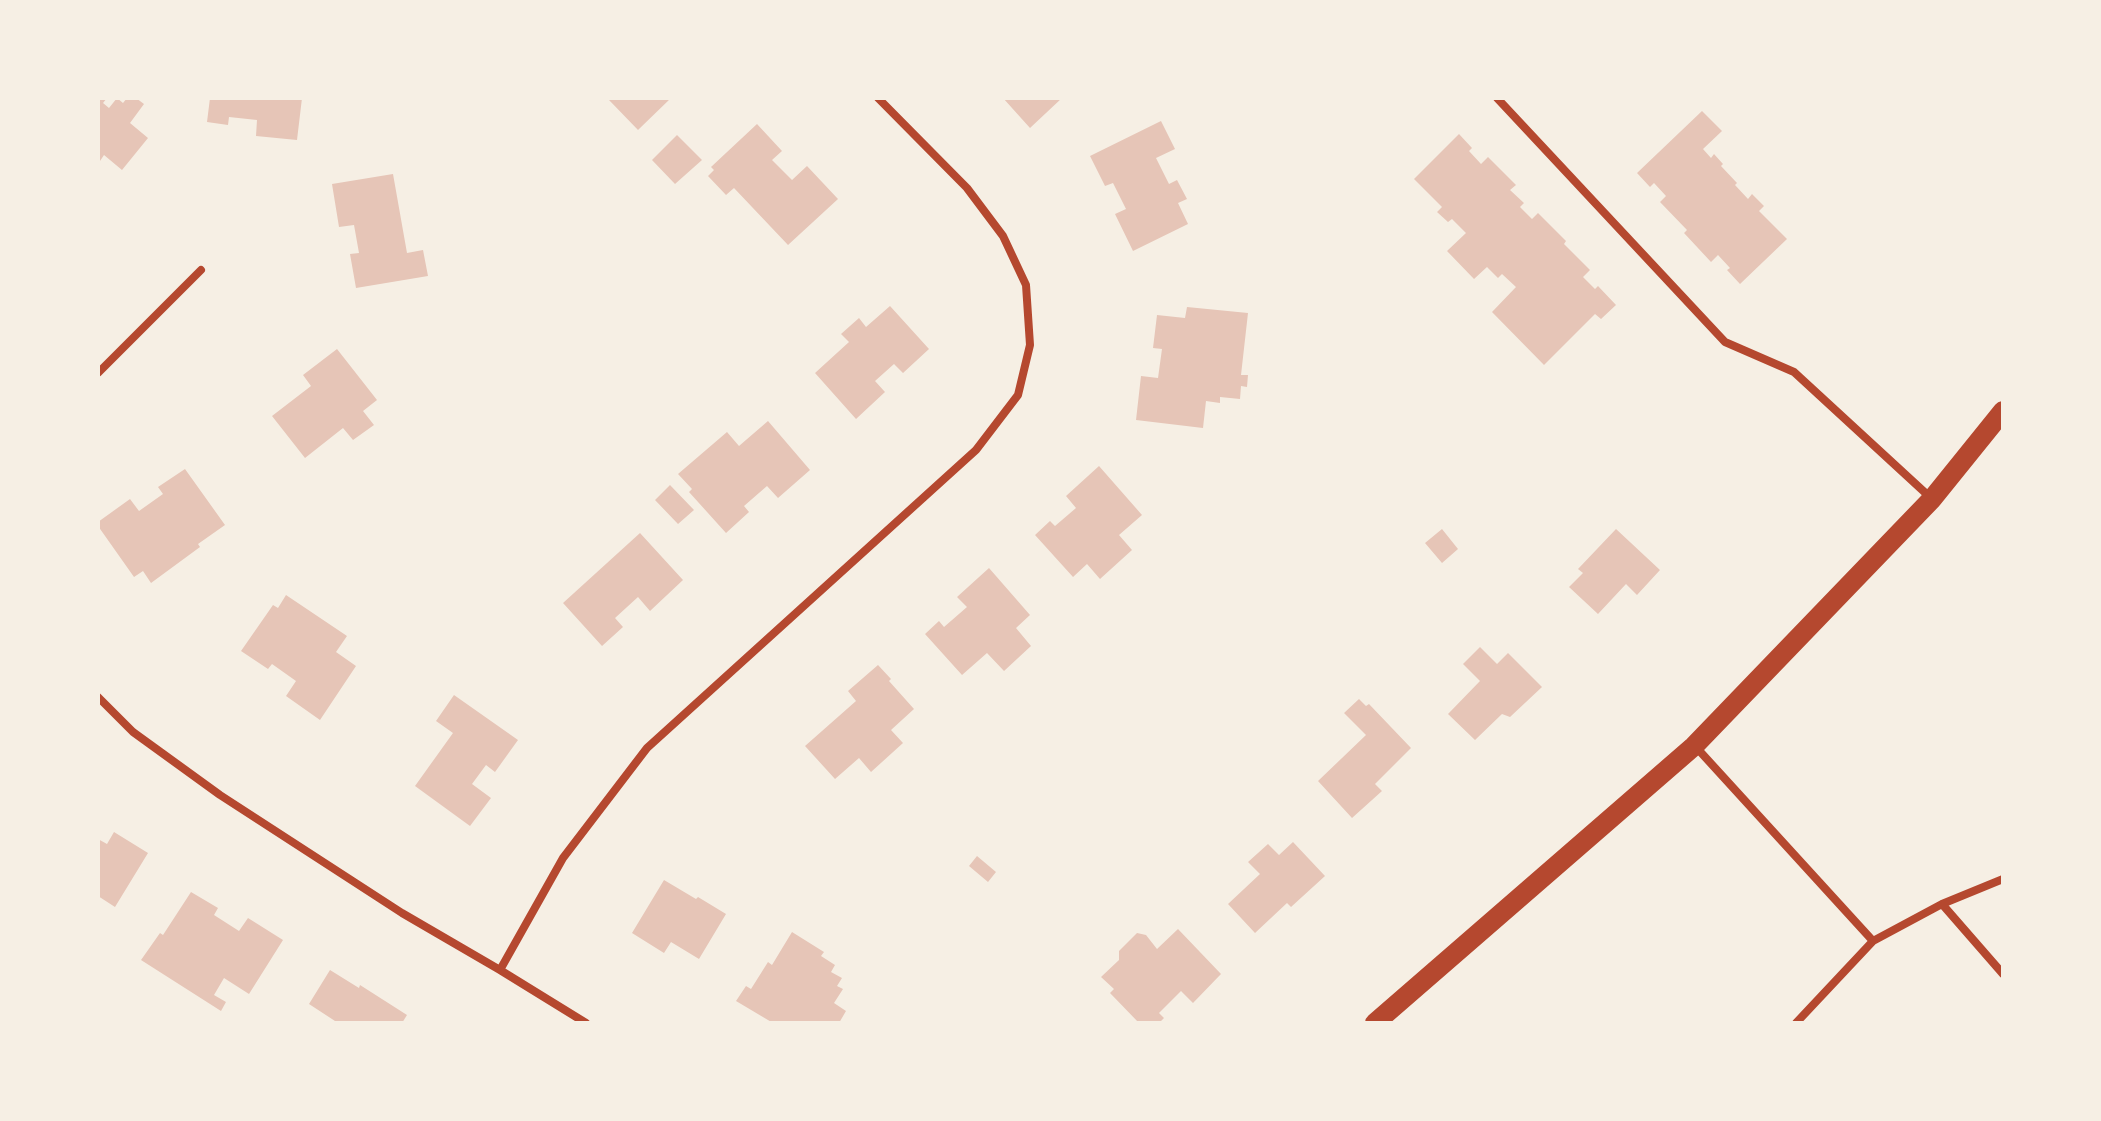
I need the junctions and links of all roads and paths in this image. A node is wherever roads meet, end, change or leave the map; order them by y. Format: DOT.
graph roads {
  1 [pos="878,98"];
  2 [pos="1497,98"];
  3 [pos="201,270"];
  4 [pos="98,373"];
  5 [pos="2003,411"];
  6 [pos="1932,499"];
  7 [pos="98,697"];
  8 [pos="1694,746"];
  9 [pos="2003,879"];
  10 [pos="1942,904"];
  11 [pos="1873,941"];
  12 [pos="500,970"];
  13 [pos="2003,974"];
  14 [pos="586,1023"];
  15 [pos="1375,1023"];
  16 [pos="1796,1023"];
  1 -- 12 [label="street"];
  2 -- 6 [label="street"];
  3 -- 4 [label="street"];
  5 -- 6 [label="main road"];
  6 -- 8 [label="main road"];
  7 -- 12 [label="street"];
  8 -- 11 [label="street"];
  8 -- 15 [label="main road"];
  9 -- 10 [label="street"];
  10 -- 11 [label="street"];
  10 -- 13 [label="street"];
  11 -- 16 [label="street"];
  12 -- 14 [label="street"];
}
